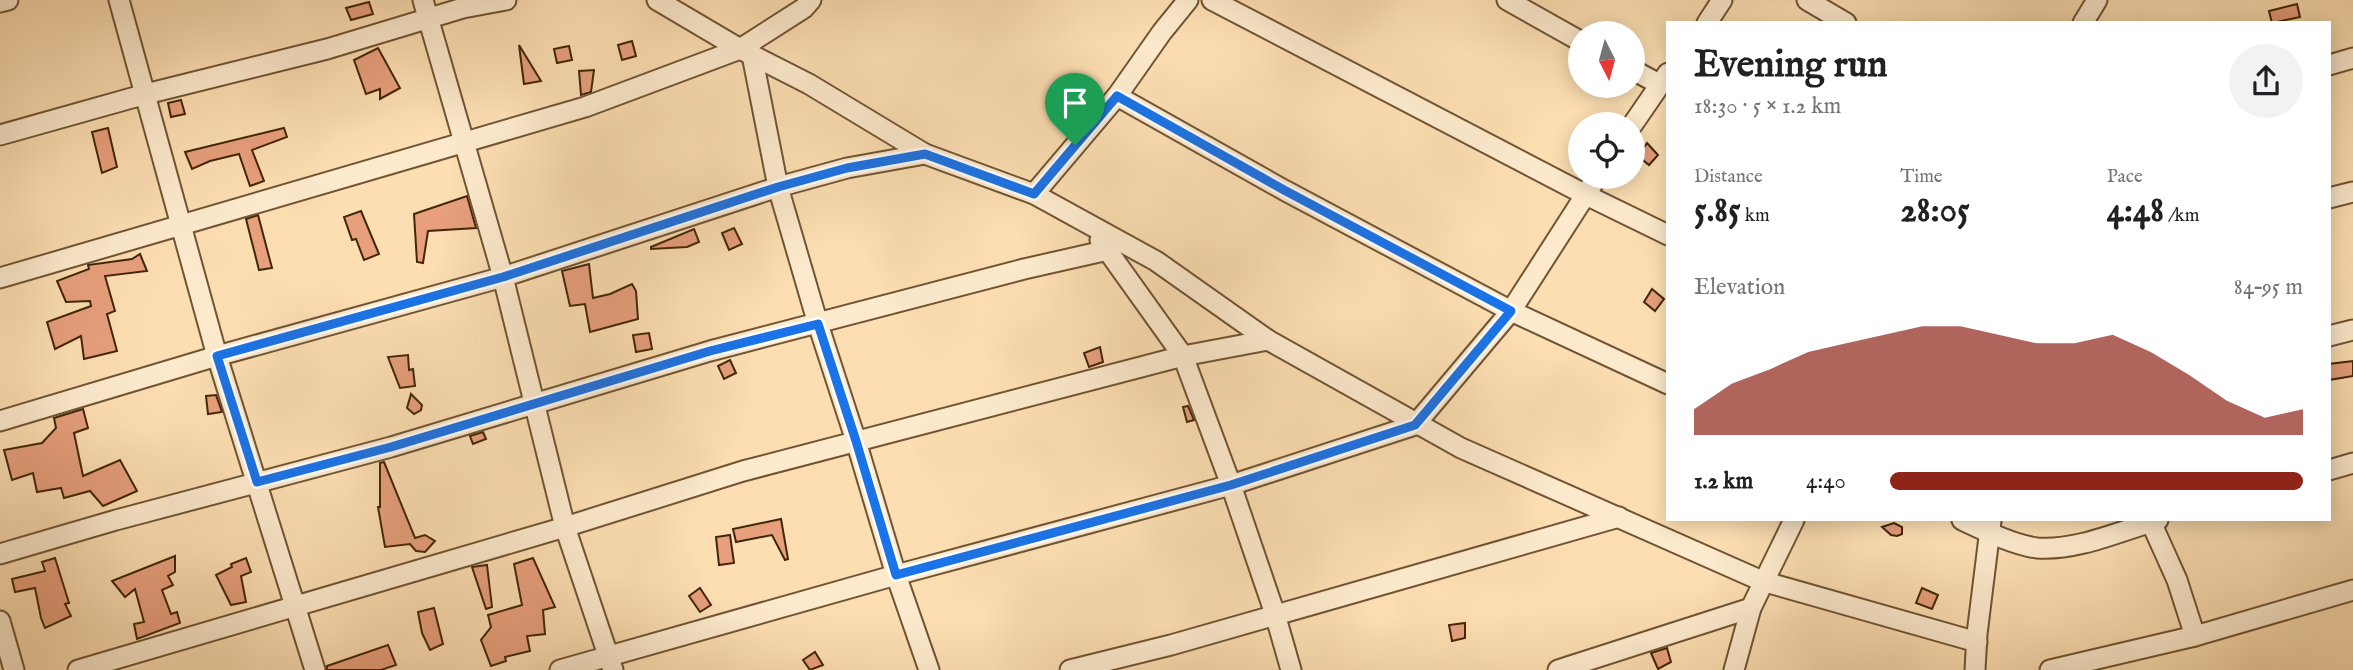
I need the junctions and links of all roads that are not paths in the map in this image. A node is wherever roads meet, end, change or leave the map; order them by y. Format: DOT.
graph roads {
  1 [pos="8,0"];
  2 [pos="119,0"];
  3 [pos="506,0"];
  4 [pos="657,0"];
  5 [pos="811,0"];
  6 [pos="1188,0"];
  7 [pos="1212,0"];
  8 [pos="1507,0"];
  9 [pos="1722,0"];
  10 [pos="1807,0"];
  11 [pos="2097,0"];
  12 [pos="0,2"];
  13 [pos="427,8"];
  14 [pos="1708,21"];
  15 [pos="1843,21"];
  16 [pos="2084,21"];
  17 [pos="1568,34"];
  18 [pos="746,52"];
  19 [pos="2353,58"];
  20 [pos="2331,64"];
  21 [pos="1645,73"];
  22 [pos="1664,79"];
  23 [pos="146,94"];
  24 [pos="1117,96"];
  25 [pos="1641,112"];
  26 [pos="0,135"];
  27 [pos="463,142"];
  28 [pos="925,154"];
  29 [pos="778,187"];
  30 [pos="1588,189"];
  31 [pos="2353,192"];
  32 [pos="1034,194"];
  33 [pos="1584,194"];
  34 [pos="2331,198"];
  35 [pos="179,224"];
  36 [pos="1092,228"];
  37 [pos="1666,234"];
  38 [pos="1108,250"];
  39 [pos="503,277"];
  40 [pos="0,278"];
  41 [pos="1511,311"];
  42 [pos="818,324"];
  43 [pos="2353,330"];
  44 [pos="2331,336"];
  45 [pos="1268,340"];
  46 [pos="217,356"];
  47 [pos="1183,356"];
  48 [pos="1666,383"];
  49 [pos="536,403"];
  50 [pos="0,421"];
  51 [pos="1415,425"];
  52 [pos="856,441"];
  53 [pos="2353,463"];
  54 [pos="2331,469"];
  55 [pos="257,482"];
  56 [pos="1231,485"];
  57 [pos="1619,517"];
  58 [pos="1793,521"];
  59 [pos="1967,521"];
  60 [pos="2150,521"];
  61 [pos="2153,521"];
  62 [pos="1991,526"];
  63 [pos="565,527"];
  64 [pos="0,554"];
  65 [pos="896,575"];
  66 [pos="1762,581"];
  67 [pos="2353,590"];
  68 [pos="295,607"];
  69 [pos="1751,608"];
  70 [pos="1275,614"];
  71 [pos="0,621"];
  72 [pos="2195,636"];
  73 [pos="1977,642"];
  74 [pos="611,663"];
  75 [pos="1586,666"];
  76 [pos="15,670"];
  77 [pos="78,670"];
  78 [pos="315,670"];
  79 [pos="560,670"];
  80 [pos="929,670"];
  81 [pos="1070,670"];
  82 [pos="1291,670"];
  83 [pos="1559,670"];
  84 [pos="1734,670"];
  85 [pos="1975,670"];
  86 [pos="2050,670"];
  1 -- 12 [label="street"];
  2 -- 23 [label="street"];
  3 -- 13 [label="street"];
  4 -- 18 [label="street"];
  5 -- 18 [label="street"];
  6 -- 24 [label="street"];
  7 -- 33 [label="street"];
  8 -- 17 [label="street"];
  9 -- 14 [label="street"];
  10 -- 15 [label="street"];
  11 -- 16 [label="street"];
  13 -- 23 [label="street"];
  13 -- 27 [label="street"];
  18 -- 27 [label="street"];
  18 -- 28 [label="street"];
  18 -- 29 [label="street"];
  19 -- 20 [label="street"];
  21 -- 22 [label="street"];
  22 -- 25 [label="street"];
  23 -- 26 [label="street"];
  23 -- 35 [label="street"];
  24 -- 32 [label="street"];
  24 -- 41 [label="street"];
  27 -- 35 [label="street"];
  27 -- 39 [label="street"];
  28 -- 29 [label="street"];
  28 -- 32 [label="street"];
  29 -- 39 [label="street"];
  29 -- 42 [label="street"];
  30 -- 33 [label="street"];
  31 -- 34 [label="street"];
  32 -- 36 [label="street"];
  33 -- 37 [label="street"];
  33 -- 41 [label="street"];
  35 -- 40 [label="street"];
  35 -- 46 [label="street"];
  36 -- 38 [label="street"];
  36 -- 45 [label="street"];
  38 -- 42 [label="street"];
  38 -- 47 [label="street"];
  39 -- 46 [label="street"];
  39 -- 49 [label="street"];
  41 -- 48 [label="street"];
  41 -- 51 [label="street"];
  42 -- 49 [label="street"];
  42 -- 52 [label="street"];
  43 -- 44 [label="street"];
  45 -- 47 [label="street"];
  45 -- 51 [label="street"];
  46 -- 50 [label="street"];
  46 -- 55 [label="street"];
  47 -- 52 [label="street"];
  47 -- 56 [label="street"];
  49 -- 55 [label="street"];
  49 -- 63 [label="street"];
  51 -- 56 [label="street"];
  51 -- 57 [label="street"];
  52 -- 63 [label="street"];
  52 -- 65 [label="street"];
  53 -- 54 [label="street"];
  55 -- 64 [label="street"];
  55 -- 68 [label="street"];
  56 -- 65 [label="street"];
  56 -- 70 [label="street"];
  57 -- 66 [label="street"];
  57 -- 70 [label="street"];
  58 -- 66 [label="street"];
  59 -- 62 [label="street"];
  60 -- 62 [label="street"];
  61 -- 72 [label="street"];
  62 -- 73 [label="street"];
  63 -- 68 [label="street"];
  63 -- 74 [label="street"];
  65 -- 74 [label="street"];
  65 -- 80 [label="street"];
  66 -- 69 [label="street"];
  66 -- 73 [label="street"];
  67 -- 72 [label="street"];
  68 -- 77 [label="street"];
  68 -- 78 [label="street"];
  69 -- 75 [label="street"];
  69 -- 84 [label="street"];
  70 -- 81 [label="street"];
  70 -- 82 [label="street"];
  71 -- 76 [label="street"];
  72 -- 86 [label="street"];
  73 -- 85 [label="street"];
  74 -- 79 [label="street"];
  75 -- 83 [label="street"];
}
